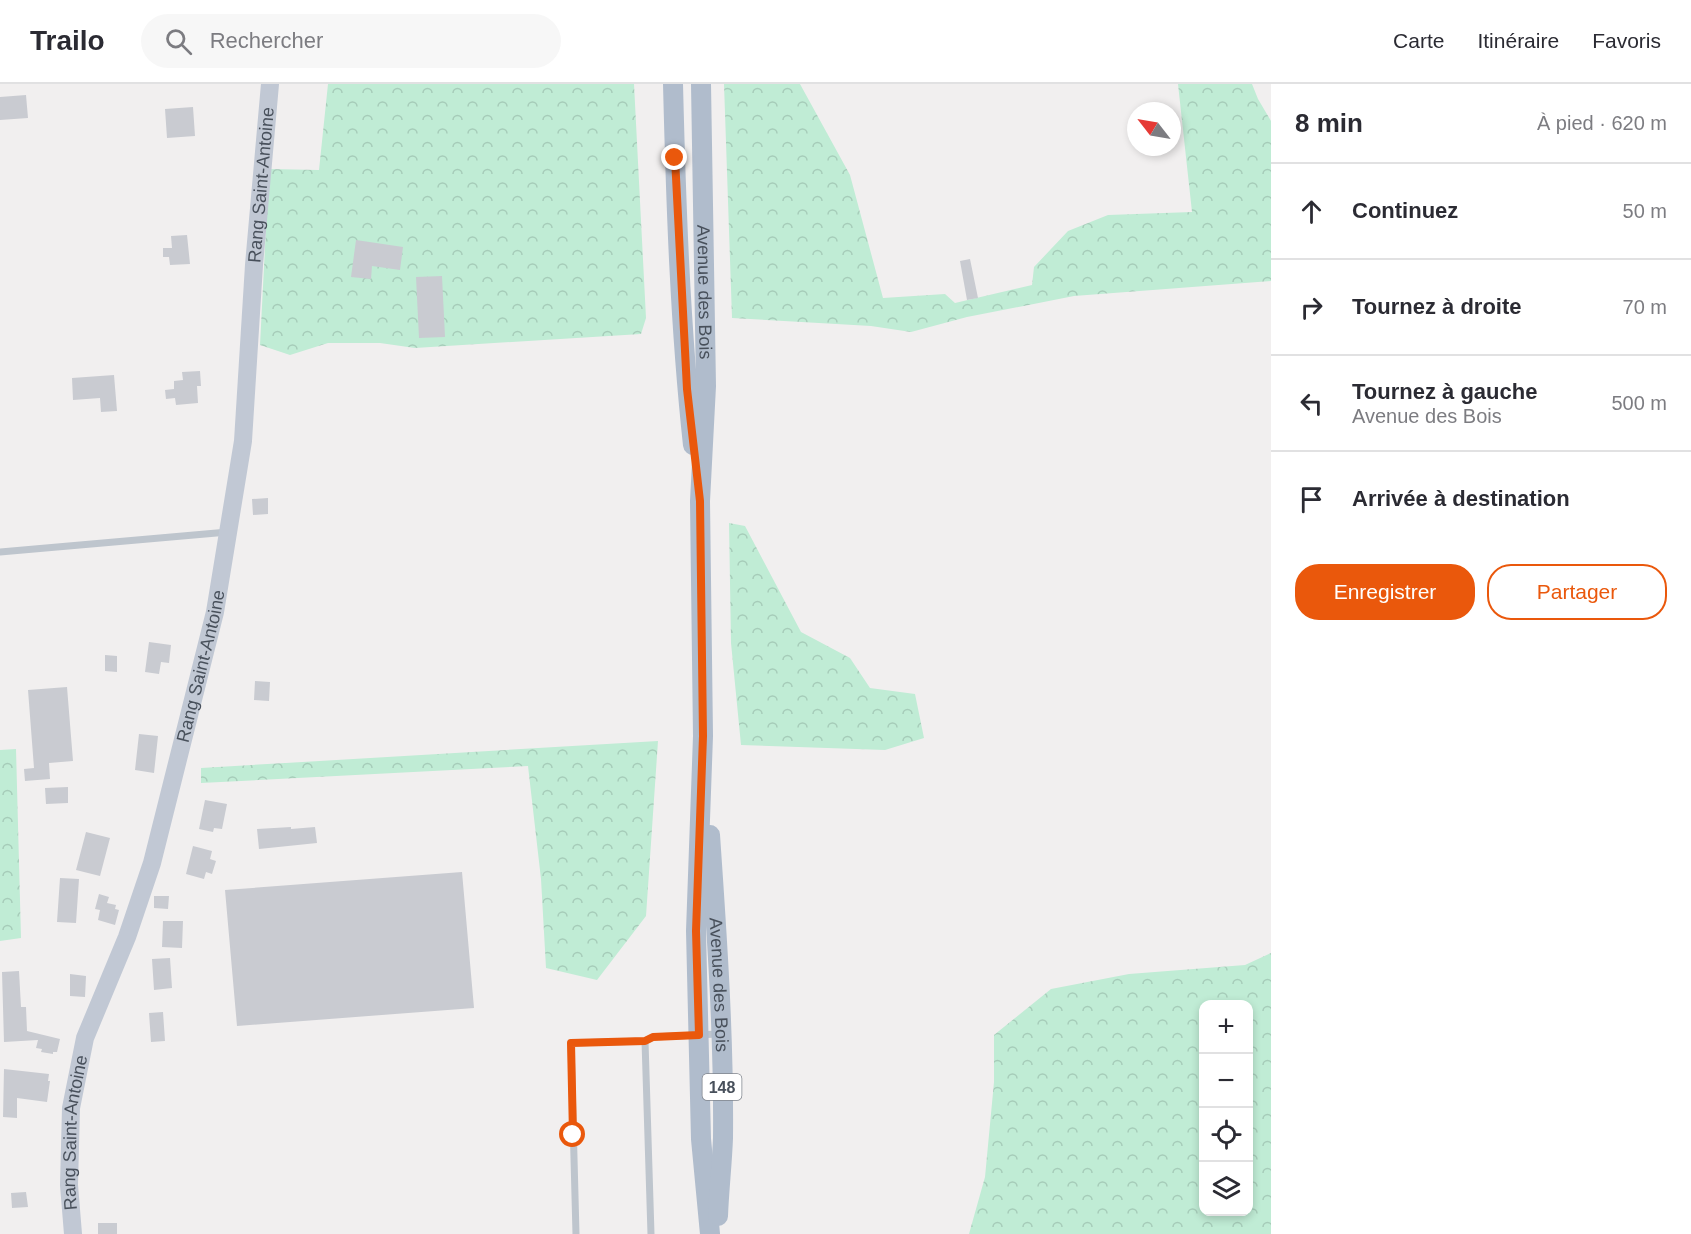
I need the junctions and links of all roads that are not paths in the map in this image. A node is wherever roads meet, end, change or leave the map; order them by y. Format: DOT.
graph roads {
  1 [pos="270,84"];
  2 [pos="673,84"];
  3 [pos="701,84"];
  4 [pos="700,501"];
  5 [pos="228,532"];
  6 [pos="0,552"];
  7 [pos="703,736"];
  8 [pos="721,1034"];
  9 [pos="699,1035"];
  10 [pos="645,1041"];
  11 [pos="73,1234"];
  12 [pos="576,1234"];
  13 [pos="651,1234"];
  14 [pos="710,1234"];
  15 [pos="717,1234"];
  1 -- 5 [label="street, Rang Saint-Antoine"];
  2 -- 4 [label="main road, Avenue des Bois / 148"];
  3 -- 4 [label="main road, Avenue des Bois / 148"];
  4 -- 7 [label="main road, Avenue des Bois / 148"];
  5 -- 6 [label="lane"];
  5 -- 11 [label="street, Rang Saint-Antoine"];
  7 -- 8 [label="main road, Avenue des Bois / 148"];
  7 -- 9 [label="main road, Avenue des Bois / 148"];
  8 -- 9 [label="lane"];
  8 -- 15 [label="main road, Avenue des Bois / 148"];
  9 -- 10 [label="lane"];
  9 -- 14 [label="main road, Avenue des Bois / 148"];
  10 -- 12 [label="lane"];
  10 -- 13 [label="lane"];
}
